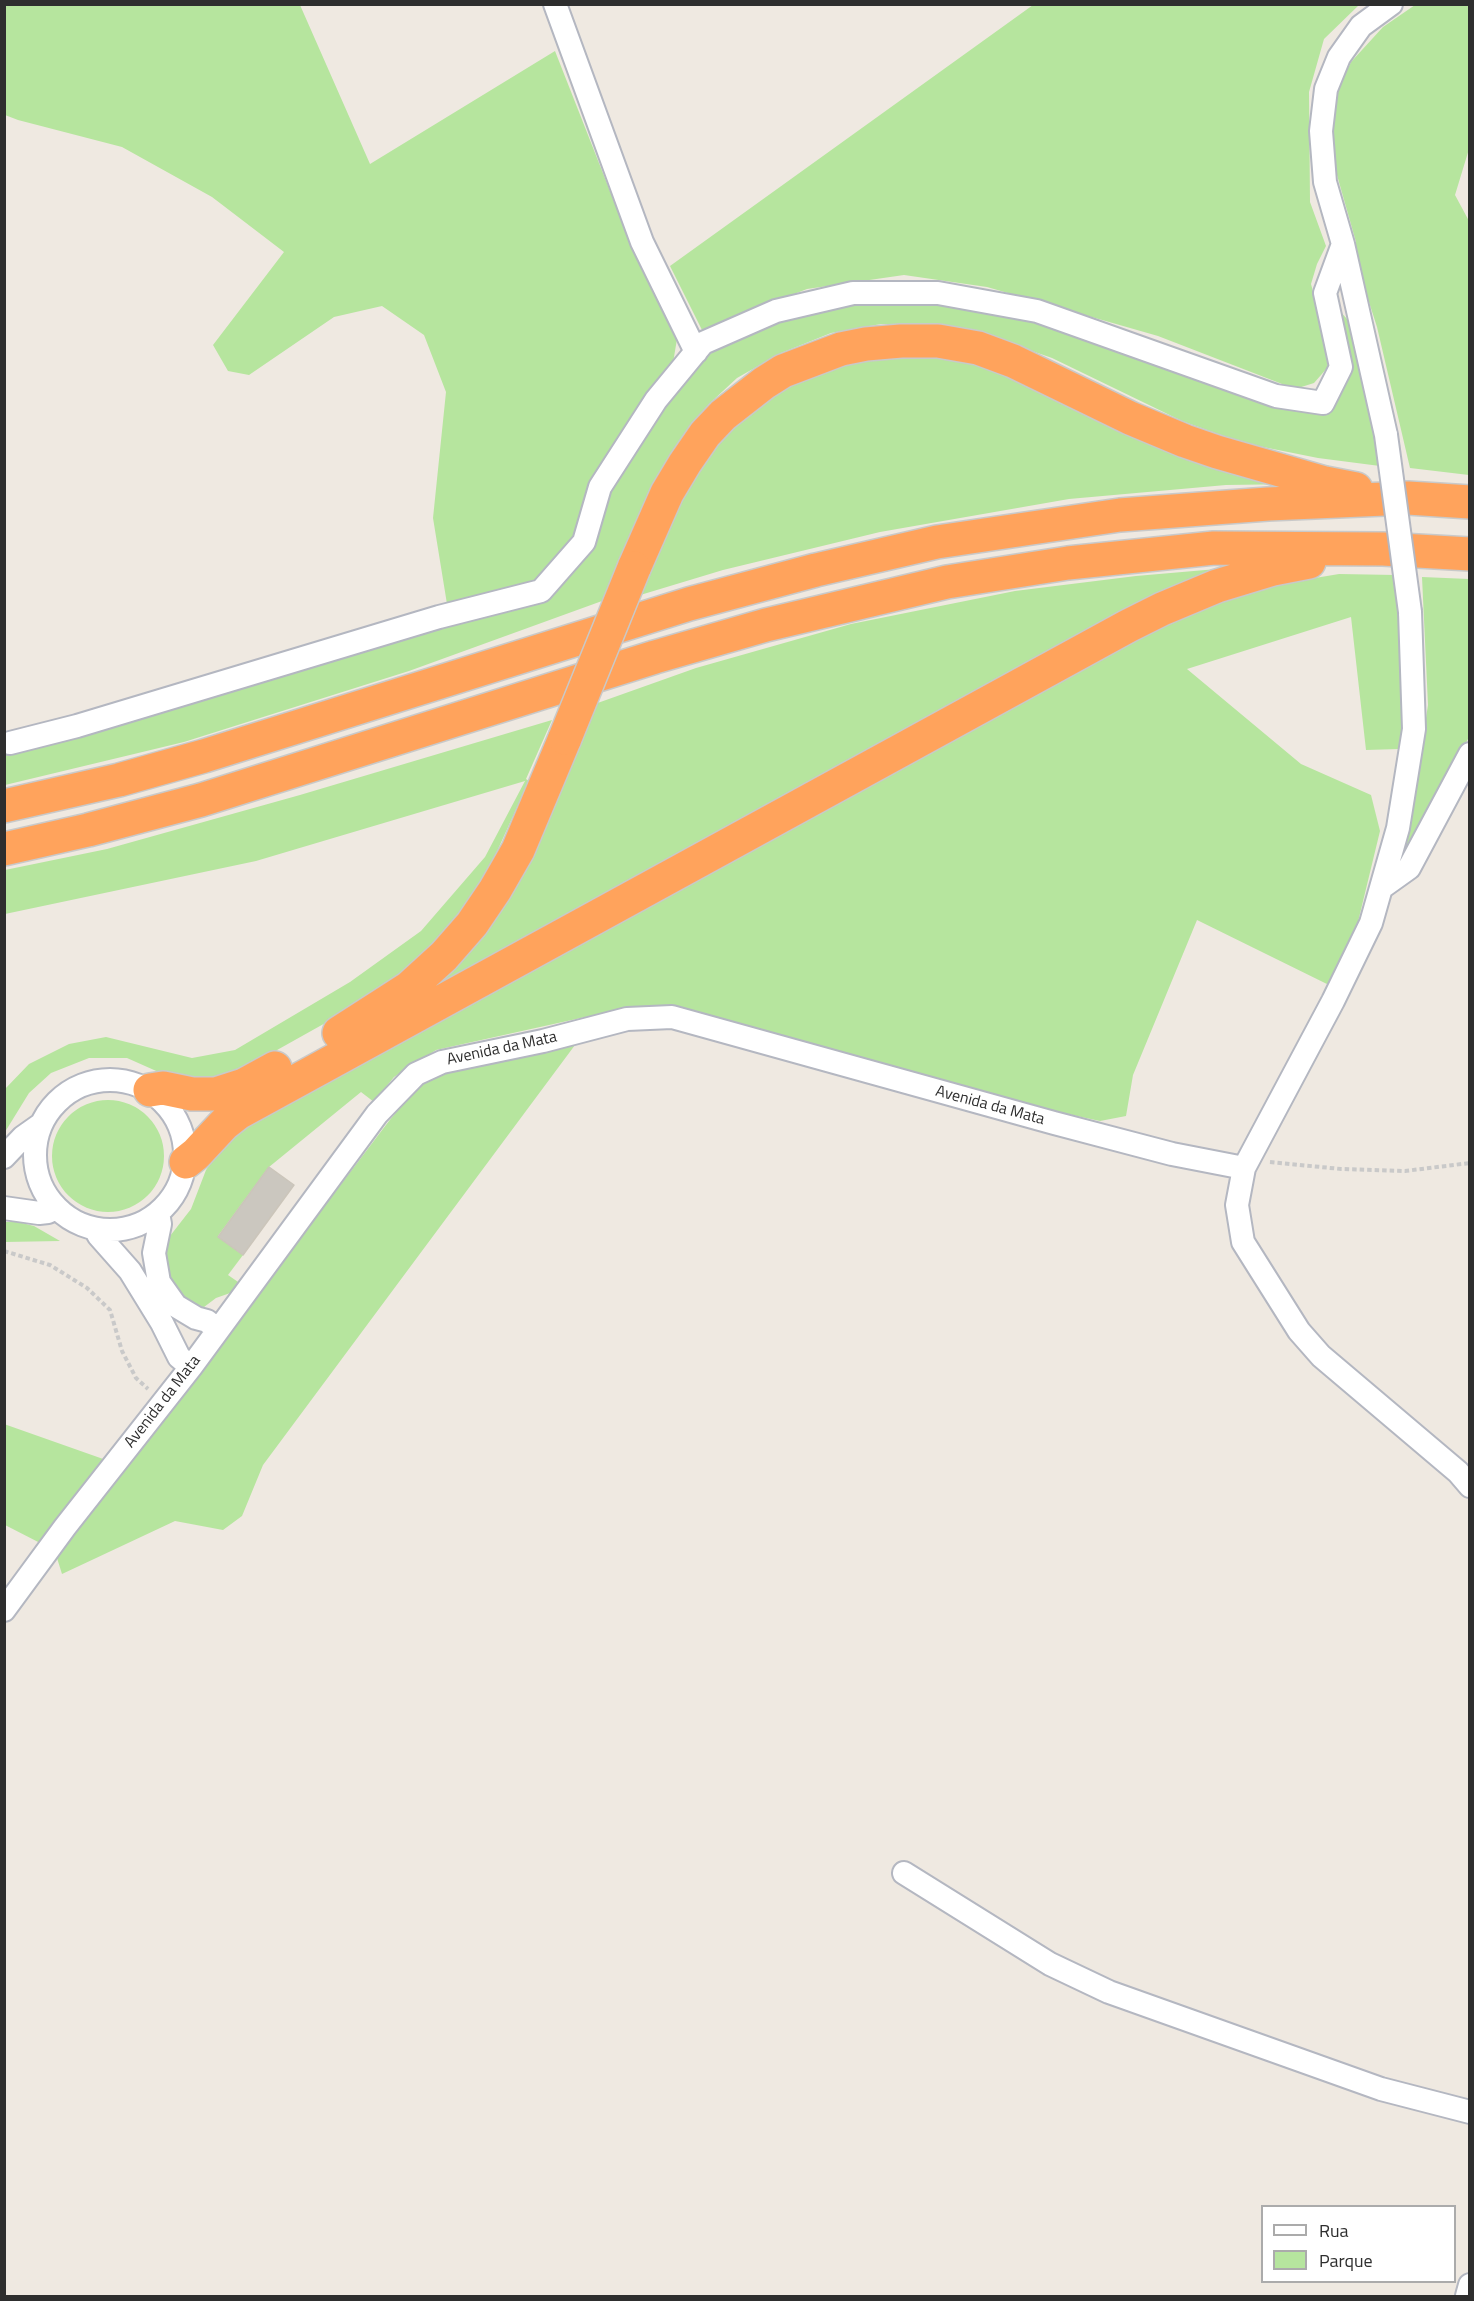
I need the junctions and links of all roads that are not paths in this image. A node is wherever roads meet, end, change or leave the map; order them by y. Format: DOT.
graph roads {
  1 [pos="555,4"];
  2 [pos="1391,4"];
  3 [pos="1343,244"];
  4 [pos="696,351"];
  5 [pos="1408,498"];
  6 [pos="1470,501"];
  7 [pos="1383,549"];
  8 [pos="1470,554"];
  9 [pos="10,743"];
  10 [pos="1470,754"];
  11 [pos="4,806"];
  12 [pos="4,849"];
  13 [pos="1381,888"];
  14 [pos="150,1090"];
  15 [pos="40,1125"];
  16 [pos="4,1157"];
  17 [pos="186,1162"];
  18 [pos="1246,1164"];
  19 [pos="4,1208"];
  20 [pos="56,1208"];
  21 [pos="158,1213"];
  22 [pos="95,1229"];
  23 [pos="218,1330"];
  24 [pos="191,1368"];
  25 [pos="1470,1486"];
  26 [pos="4,1610"];
  27 [pos="904,1873"];
  28 [pos="1470,2112"];
  29 [pos="1470,2285"];
  30 [pos="1467,2296"];
  1 -- 4 [label="street"];
  2 -- 3 [label="street"];
  3 -- 4 [label="street"];
  3 -- 13 [label="street, bridge"];
  4 -- 9 [label="street"];
  5 -- 6 [label="highway"];
  5 -- 11 [label="highway"];
  5 -- 14 [label="highway, bridge"];
  7 -- 8 [label="highway"];
  7 -- 12 [label="highway"];
  7 -- 17 [label="highway"];
  10 -- 13 [label="street"];
  13 -- 18 [label="street"];
  14 -- 15 [label="street"];
  14 -- 17 [label="street"];
  15 -- 16 [label="street"];
  15 -- 20 [label="street"];
  17 -- 21 [label="street"];
  18 -- 23 [label="street, Avenida da Mata"];
  18 -- 25 [label="street"];
  19 -- 20 [label="street"];
  20 -- 22 [label="street"];
  21 -- 22 [label="street"];
  21 -- 23 [label="street"];
  22 -- 24 [label="street"];
  23 -- 24 [label="street, Avenida da Mata"];
  24 -- 26 [label="street, Avenida da Mata"];
  27 -- 28 [label="street"];
  29 -- 30 [label="street"];
}
